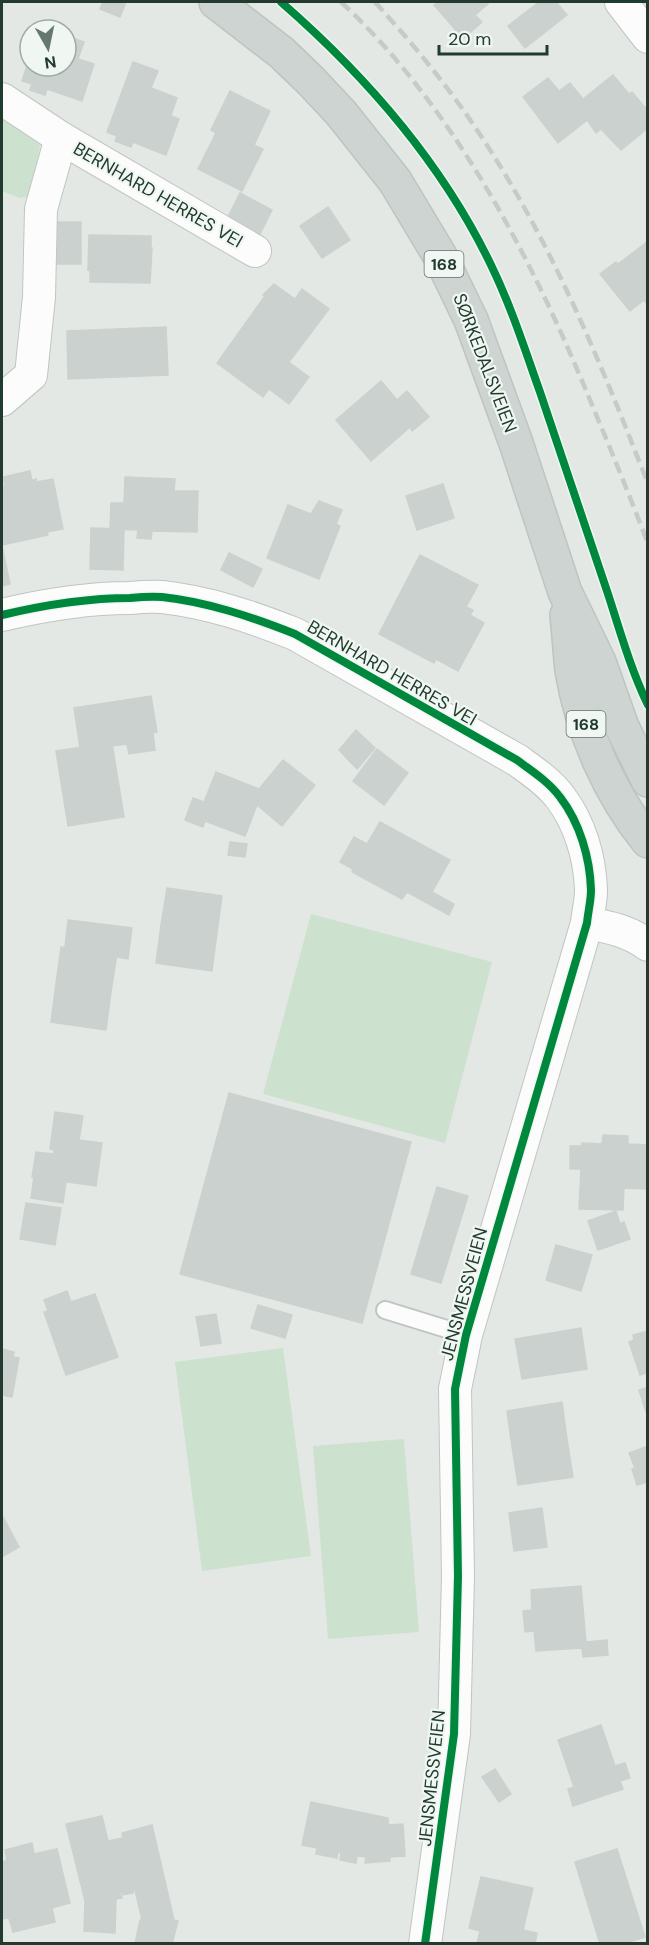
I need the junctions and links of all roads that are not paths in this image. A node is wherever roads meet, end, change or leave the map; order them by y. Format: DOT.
graph roads {
  1 [pos="216,2"];
  2 [pos="621,2"];
  3 [pos="648,37"];
  4 [pos="2,99"];
  5 [pos="61,138"];
  6 [pos="255,251"];
  7 [pos="2,399"];
  8 [pos="565,592"];
  9 [pos="2,615"];
  10 [pos="518,760"];
  11 [pos="648,780"];
  12 [pos="648,841"];
  13 [pos="587,923"];
  14 [pos="648,945"];
  15 [pos="385,1310"];
  16 [pos="466,1335"];
  17 [pos="425,1944"];
  1 -- 8 [label="main road, SØRKEDALSVEIEN / 168"];
  2 -- 3 [label="street"];
  4 -- 5 [label="street, BERNHARD HERRES VEI"];
  5 -- 6 [label="street, BERNHARD HERRES VEI"];
  5 -- 7 [label="street, BERNHARD HERRES VEI"];
  8 -- 11 [label="main road, SØRKEDALSVEIEN / 168"];
  8 -- 12 [label="main road, SØRKEDALSVEIEN / 168"];
  9 -- 10 [label="street, BERNHARD HERRES VEI"];
  10 -- 13 [label="street, JENSMESSVEIEN"];
  13 -- 14 [label="street"];
  13 -- 16 [label="street, JENSMESSVEIEN"];
  15 -- 16 [label="lane"];
  16 -- 17 [label="street, JENSMESSVEIEN"];
}
